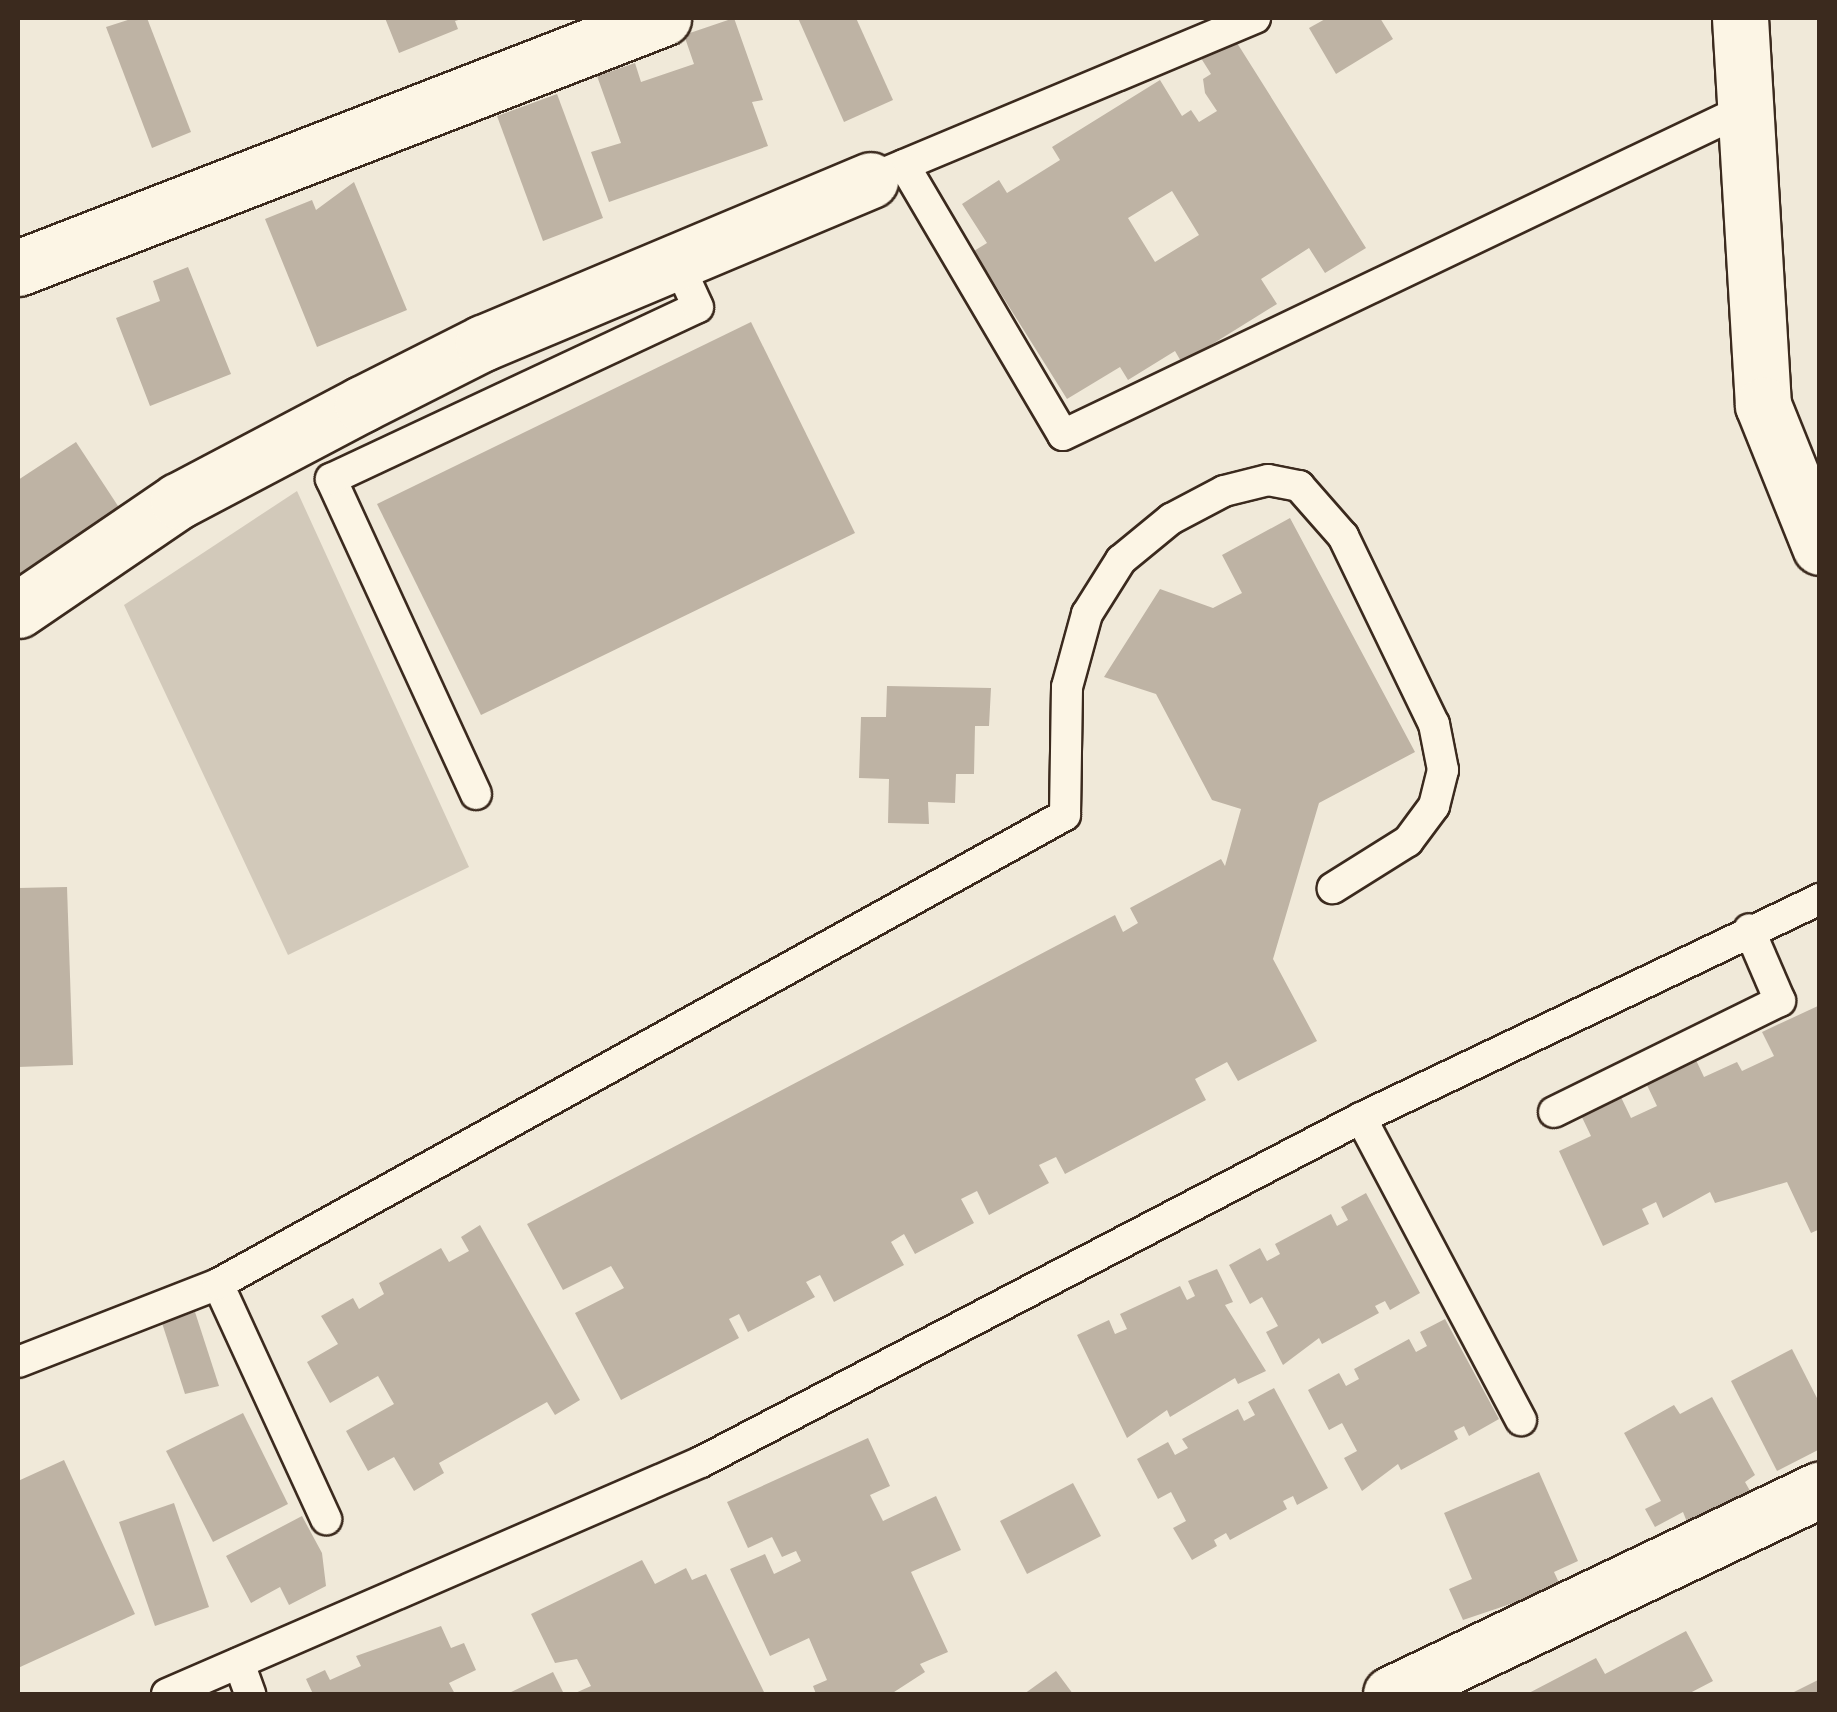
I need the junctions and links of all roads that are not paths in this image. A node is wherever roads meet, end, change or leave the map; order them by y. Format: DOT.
graph roads {
  1 [pos="663,18"];
  2 [pos="1255,18"];
  3 [pos="1740,18"];
  4 [pos="1745,108"];
  5 [pos="887,172"];
  6 [pos="676,259"];
  7 [pos="18,268"];
  8 [pos="1820,546"];
  9 [pos="18,610"];
  10 [pos="476,794"];
  11 [pos="1333,888"];
  12 [pos="1820,899"];
  13 [pos="1750,929"];
  14 [pos="1554,1112"];
  15 [pos="1361,1118"];
  16 [pos="218,1284"];
  17 [pos="18,1362"];
  18 [pos="1521,1420"];
  19 [pos="1820,1489"];
  20 [pos="326,1518"];
  21 [pos="239,1664"];
  22 [pos="167,1694"];
  23 [pos="250,1694"];
  24 [pos="1391,1694"];
  1 -- 7 [label="street"];
  2 -- 5 [label="lane"];
  3 -- 4 [label="street"];
  4 -- 5 [label="lane"];
  4 -- 8 [label="street"];
  5 -- 6 [label="street"];
  6 -- 9 [label="street"];
  6 -- 10 [label="lane"];
  11 -- 16 [label="lane"];
  12 -- 13 [label="lane"];
  13 -- 14 [label="lane"];
  13 -- 15 [label="lane"];
  15 -- 18 [label="lane"];
  15 -- 21 [label="lane"];
  16 -- 17 [label="lane"];
  16 -- 20 [label="lane"];
  19 -- 24 [label="street"];
  21 -- 22 [label="lane"];
  21 -- 23 [label="lane"];
}
